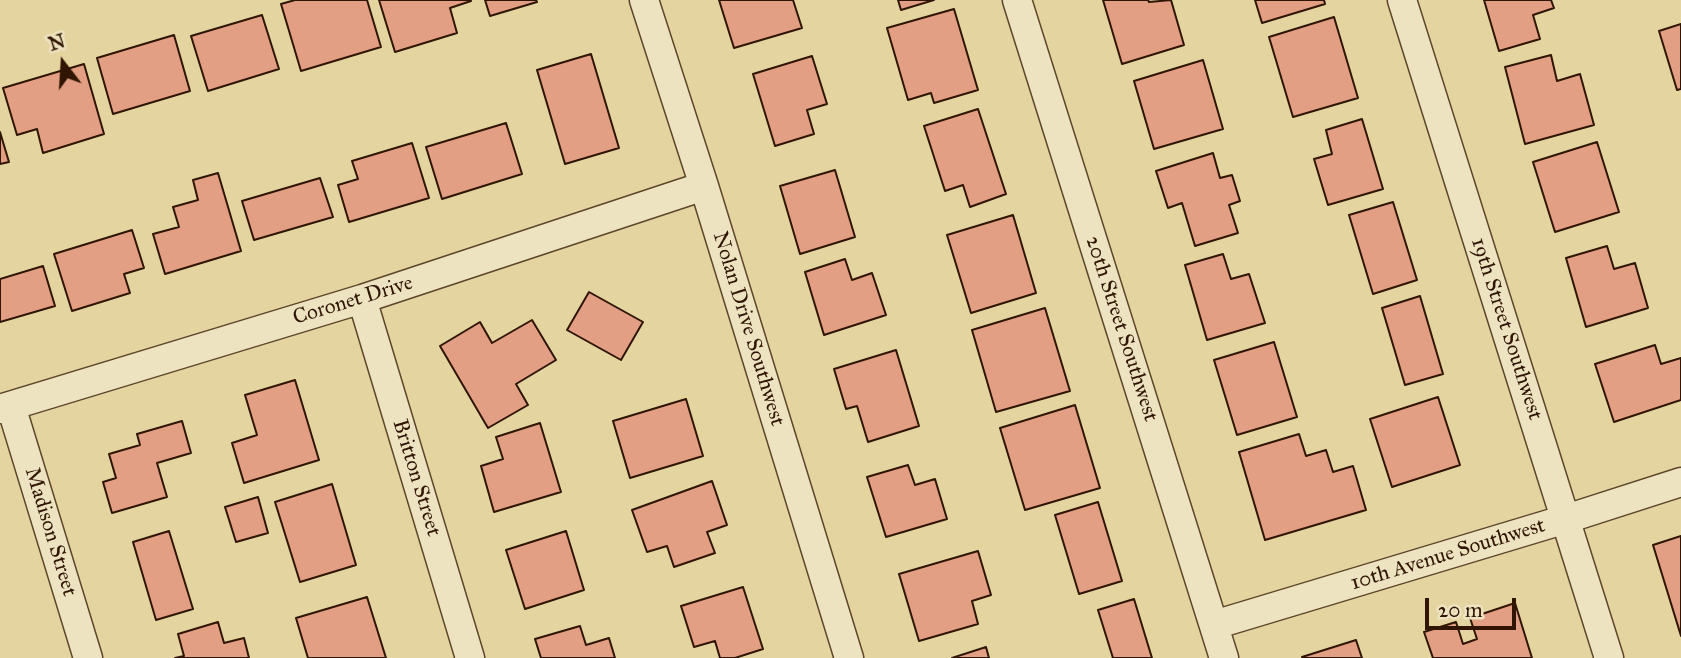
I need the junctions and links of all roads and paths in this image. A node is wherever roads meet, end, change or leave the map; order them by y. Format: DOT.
graph roads {
  1 [pos="644,0"];
  2 [pos="1017,0"];
  3 [pos="1402,0"];
  4 [pos="704,187"];
  5 [pos="362,299"];
  6 [pos="6,407"];
  7 [pos="1681,482"];
  8 [pos="1566,519"];
  9 [pos="1214,625"];
  10 [pos="88,658"];
  11 [pos="470,658"];
  12 [pos="849,658"];
  13 [pos="1224,658"];
  14 [pos="1609,658"];
  1 -- 4 [label="street, Nolan Drive Southwest"];
  2 -- 9 [label="street, 20th Street Southwest"];
  3 -- 8 [label="street, 19th Street Southwest"];
  4 -- 5 [label="street, Coronet Drive"];
  4 -- 12 [label="street, Nolan Drive Southwest"];
  5 -- 6 [label="street, Coronet Drive"];
  5 -- 11 [label="street, Britton Street"];
  6 -- 10 [label="street, Madison Street"];
  7 -- 8 [label="street, 10th Avenue Southwest"];
  8 -- 9 [label="street, 10th Avenue Southwest"];
  8 -- 14 [label="street, 19th Street Southwest"];
  9 -- 13 [label="street, 20th Street Southwest"];
}
